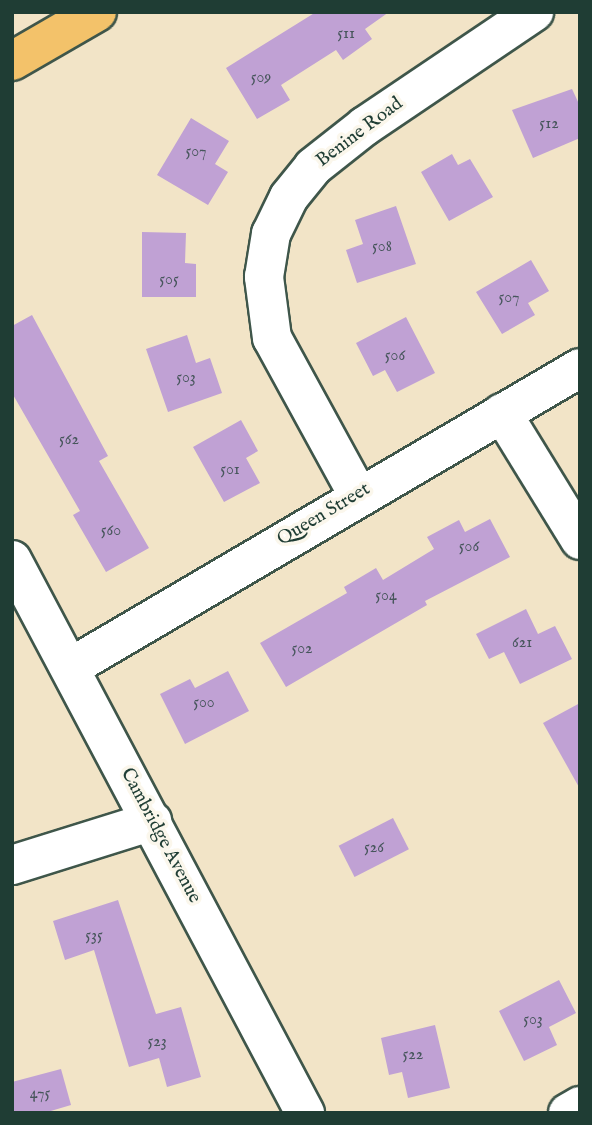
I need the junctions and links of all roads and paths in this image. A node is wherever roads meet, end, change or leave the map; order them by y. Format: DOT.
graph roads {
  1 [pos="97,12"];
  2 [pos="534,12"];
  3 [pos="12,61"];
  4 [pos="580,368"];
  5 [pos="502,413"];
  6 [pos="358,495"];
  7 [pos="580,540"];
  8 [pos="12,560"];
  9 [pos="71,667"];
  10 [pos="152,821"];
  11 [pos="12,865"];
  12 [pos="580,1106"];
  13 [pos="305,1113"];
  14 [pos="568,1113"];
  1 -- 3 [label="main road"];
  2 -- 6 [label="street, Benine Road"];
  4 -- 5 [label="street, Queen Street"];
  5 -- 6 [label="street, Queen Street"];
  5 -- 7 [label="street"];
  6 -- 9 [label="street, Queen Street"];
  8 -- 9 [label="street, Cambridge Avenue"];
  9 -- 10 [label="street, Cambridge Avenue"];
  10 -- 11 [label="street"];
  10 -- 13 [label="street, Cambridge Avenue"];
  12 -- 14 [label="street"];
}
